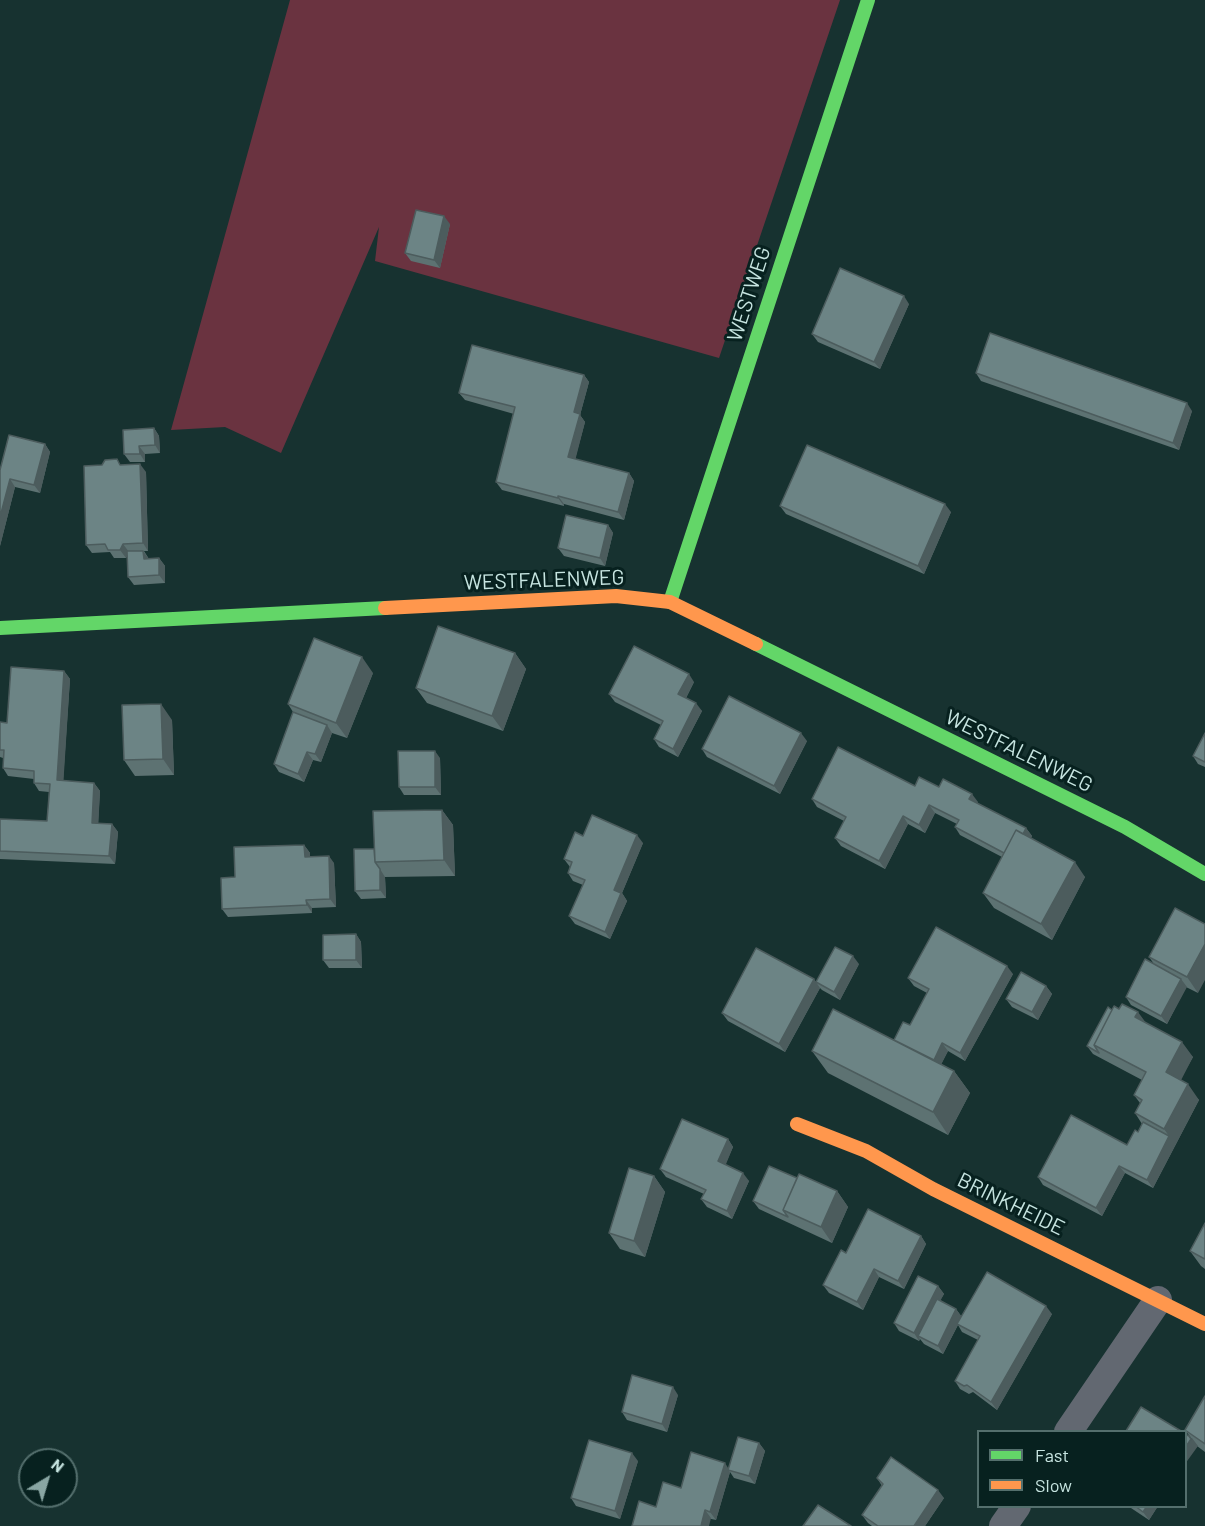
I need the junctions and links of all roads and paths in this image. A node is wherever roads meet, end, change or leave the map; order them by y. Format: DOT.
graph roads {
  1 [pos="868,0"];
  2 [pos="670,602"];
  3 [pos="0,628"];
  4 [pos="1205,874"];
  5 [pos="797,1124"];
  6 [pos="1158,1300"];
  7 [pos="1205,1324"];
  8 [pos="1069,1430"];
  9 [pos="1016,1508"];
  10 [pos="1003,1526"];
  1 -- 2 [label="street, WESTWEG"];
  2 -- 3 [label="street, WESTFALENWEG"];
  2 -- 4 [label="street, WESTFALENWEG"];
  5 -- 6 [label="street, BRINKHEIDE"];
  6 -- 7 [label="street, BRINKHEIDE"];
  6 -- 8 [label="street"];
  9 -- 10 [label="street"];
}
